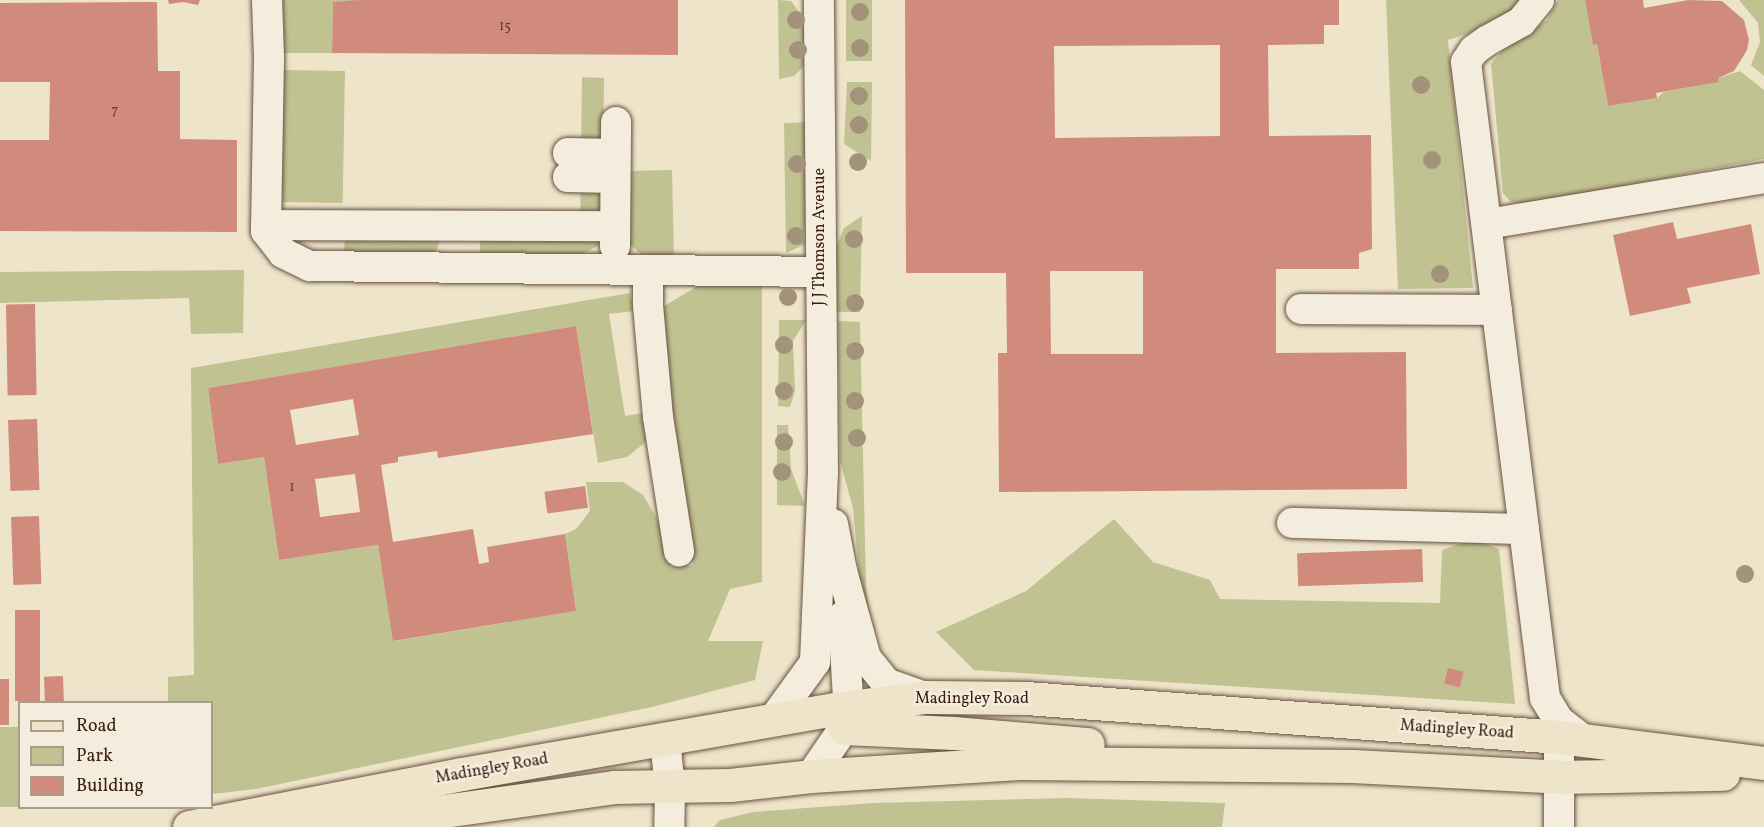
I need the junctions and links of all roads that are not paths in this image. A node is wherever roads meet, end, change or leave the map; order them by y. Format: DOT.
graph roads {
  1 [pos="267,0"];
  2 [pos="819,0"];
  3 [pos="1539,0"];
  4 [pos="616,123"];
  5 [pos="568,165"];
  6 [pos="615,166"];
  7 [pos="1764,178"];
  8 [pos="1486,224"];
  9 [pos="266,225"];
  10 [pos="615,226"];
  11 [pos="615,270"];
  12 [pos="648,270"];
  13 [pos="820,272"];
  14 [pos="1301,309"];
  15 [pos="1497,310"];
  16 [pos="823,474"];
  17 [pos="1292,523"];
  18 [pos="1524,529"];
  19 [pos="679,551"];
  20 [pos="842,571"];
  21 [pos="815,662"];
  22 [pos="925,697"];
  23 [pos="1545,698"];
  24 [pos="842,714"];
  25 [pos="773,720"];
  26 [pos="1512,734"];
  27 [pos="1572,739"];
  28 [pos="665,740"];
  29 [pos="1764,763"];
  30 [pos="1353,766"];
  31 [pos="1764,772"];
  32 [pos="811,777"];
  33 [pos="1560,777"];
  34 [pos="670,788"];
  35 [pos="189,827"];
  36 [pos="212,827"];
  37 [pos="669,827"];
  38 [pos="1559,827"];
  1 -- 9 [label="street"];
  2 -- 13 [label="street, J J Thomson Avenue"];
  3 -- 8 [label="street"];
  4 -- 6 [label="street"];
  5 -- 6 [label="street"];
  6 -- 10 [label="street"];
  7 -- 8 [label="street"];
  8 -- 15 [label="street"];
  9 -- 10 [label="street"];
  9 -- 11 [label="street"];
  10 -- 11 [label="street"];
  11 -- 12 [label="street"];
  12 -- 13 [label="street"];
  12 -- 19 [label="street"];
  13 -- 16 [label="street, J J Thomson Avenue"];
  14 -- 15 [label="street"];
  15 -- 18 [label="street"];
  16 -- 20 [label="street"];
  16 -- 21 [label="street"];
  17 -- 18 [label="street"];
  18 -- 23 [label="street"];
  20 -- 22 [label="street"];
  20 -- 24 [label="street"];
  21 -- 24 [label="street"];
  21 -- 25 [label="street"];
  22 -- 24 [label="main road, Madingley Road"];
  22 -- 26 [label="main road, Madingley Road"];
  23 -- 26 [label="street"];
  23 -- 27 [label="street"];
  24 -- 25 [label="main road, Madingley Road"];
  24 -- 30 [label="main road"];
  24 -- 32 [label="street"];
  25 -- 28 [label="main road, Madingley Road"];
  26 -- 27 [label="main road, Madingley Road"];
  27 -- 29 [label="main road, Madingley Road"];
  27 -- 33 [label="street"];
  28 -- 34 [label="street"];
  28 -- 35 [label="main road, Madingley Road"];
  30 -- 32 [label="main road, Madingley Road"];
  30 -- 33 [label="main road, Madingley Road"];
  31 -- 33 [label="main road, Madingley Road"];
  32 -- 34 [label="main road, Madingley Road"];
  33 -- 38 [label="street"];
  34 -- 36 [label="main road, Madingley Road"];
  34 -- 37 [label="street"];
}
